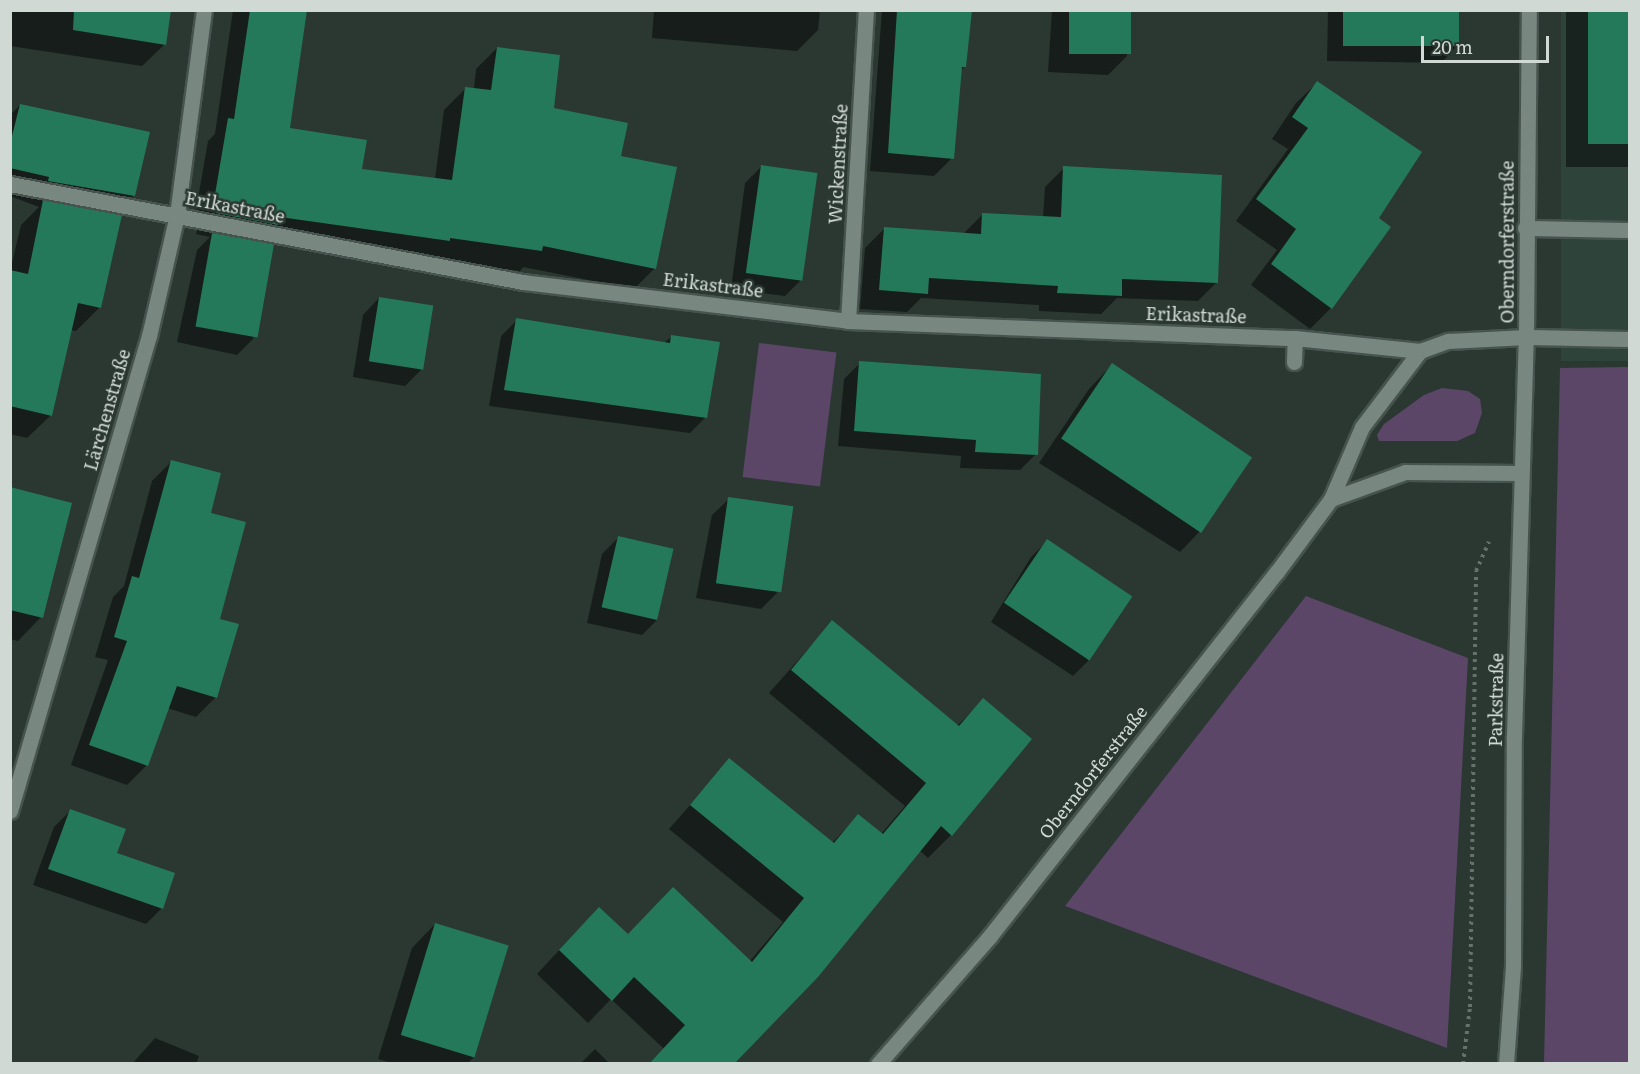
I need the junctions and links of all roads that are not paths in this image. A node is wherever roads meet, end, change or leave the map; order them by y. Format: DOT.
graph roads {
  1 [pos="204,10"];
  2 [pos="866,10"];
  3 [pos="1529,10"];
  4 [pos="10,184"];
  5 [pos="177,215"];
  6 [pos="1525,228"];
  7 [pos="1629,230"];
  8 [pos="848,321"];
  9 [pos="1526,337"];
  10 [pos="1295,338"];
  11 [pos="1629,339"];
  12 [pos="1420,351"];
  13 [pos="1294,362"];
  14 [pos="1520,473"];
  15 [pos="1331,499"];
  16 [pos="10,811"];
  17 [pos="878,1064"];
  18 [pos="1506,1064"];
  1 -- 5 [label="street, Lärchenstraße"];
  2 -- 8 [label="street, Wickenstraße"];
  3 -- 6 [label="street, Oberndorferstraße"];
  4 -- 5 [label="street, Erikastraße"];
  5 -- 8 [label="street, Erikastraße"];
  5 -- 16 [label="street, Lärchenstraße"];
  6 -- 7 [label="street"];
  6 -- 9 [label="street, Oberndorferstraße"];
  8 -- 10 [label="street, Erikastraße"];
  9 -- 11 [label="street"];
  9 -- 12 [label="street, Oberndorferstraße"];
  9 -- 14 [label="street, Parkstraße"];
  10 -- 12 [label="street, Erikastraße"];
  10 -- 13 [label="street"];
  12 -- 15 [label="street, Oberndorferstraße"];
  14 -- 15 [label="street"];
  14 -- 18 [label="street, Parkstraße"];
  15 -- 17 [label="street, Oberndorferstraße"];
}
